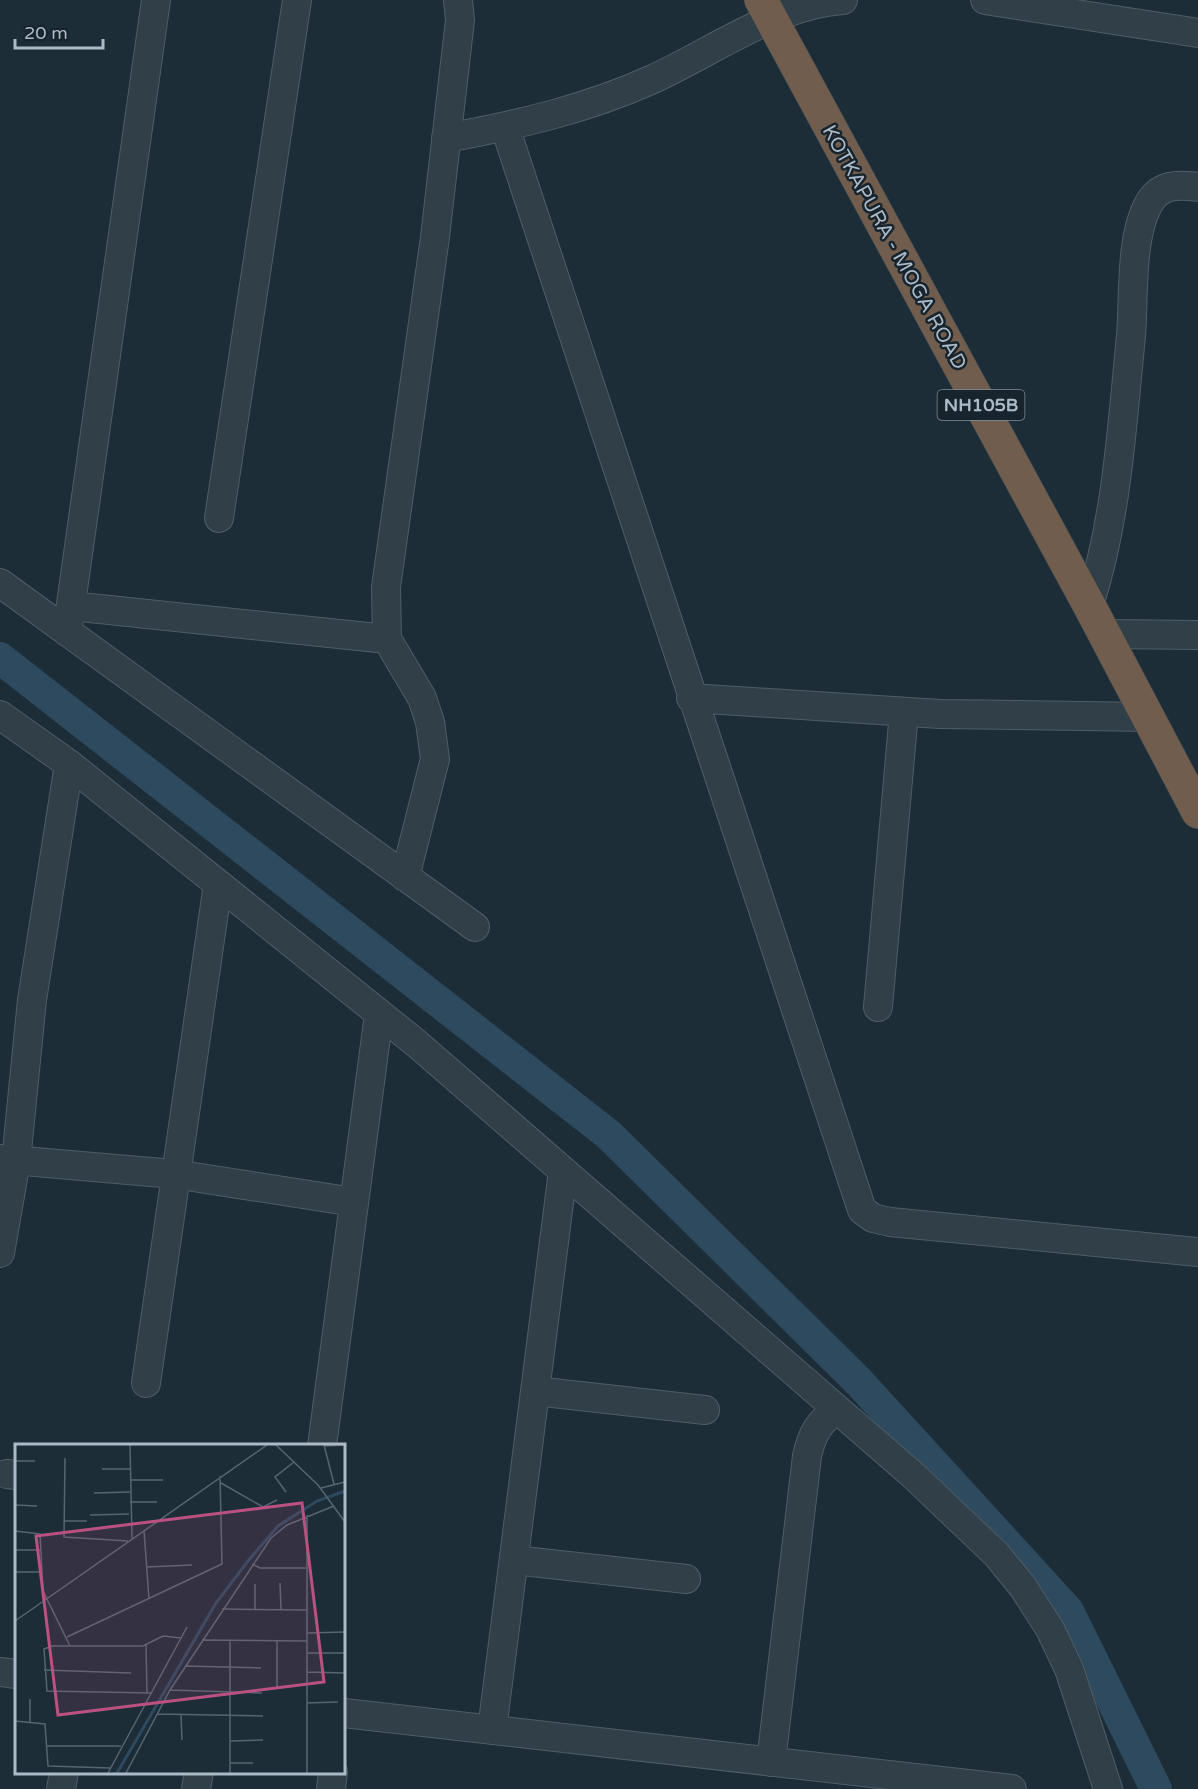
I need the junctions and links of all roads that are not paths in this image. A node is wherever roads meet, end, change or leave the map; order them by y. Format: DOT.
graph roads {
  1 [pos="156,0"];
  2 [pos="297,0"];
  3 [pos="458,0"];
  4 [pos="843,0"];
  5 [pos="985,0"];
  6 [pos="766,10"];
  7 [pos="1100,10"];
  8 [pos="1198,33"];
  9 [pos="504,127"];
  10 [pos="446,138"];
  11 [pos="1198,187"];
  12 [pos="219,518"];
  13 [pos="0,583"];
  14 [pos="1089,605"];
  15 [pos="69,619"];
  16 [pos="1105,634"];
  17 [pos="1198,635"];
  18 [pos="387,639"];
  19 [pos="691,698"];
  20 [pos="904,712"];
  21 [pos="0,715"];
  22 [pos="1149,717"];
  23 [pos="69,764"];
  24 [pos="1198,812"];
  25 [pos="405,877"];
  26 [pos="218,884"];
  27 [pos="475,927"];
  28 [pos="878,1007"];
  29 [pos="379,1014"];
  30 [pos="8,1160"];
  31 [pos="563,1171"];
  32 [pos="174,1174"];
  33 [pos="354,1202"];
  34 [pos="1198,1252"];
  35 [pos="0,1253"];
  36 [pos="146,1383"];
  37 [pos="535,1391"];
  38 [pos="837,1409"];
  39 [pos="705,1410"];
  40 [pos="322,1444"];
  41 [pos="514,1560"];
  42 [pos="686,1579"];
  43 [pos="0,1672"];
  44 [pos="15,1674"];
  45 [pos="345,1713"];
  46 [pos="492,1730"];
  47 [pos="771,1762"];
  48 [pos="64,1774"];
  49 [pos="199,1774"];
  50 [pos="333,1774"];
  51 [pos="61,1789"];
  52 [pos="196,1789"];
  53 [pos="331,1789"];
  54 [pos="1011,1789"];
  55 [pos="1108,1789"];
  1 -- 15 [label="street"];
  2 -- 12 [label="street"];
  3 -- 10 [label="street"];
  4 -- 6 [label="street"];
  5 -- 7 [label="street"];
  6 -- 9 [label="street"];
  6 -- 14 [label="highway, KOTKAPURA - MOGA ROAD / NH105B"];
  7 -- 8 [label="street"];
  9 -- 10 [label="street"];
  9 -- 19 [label="street"];
  10 -- 18 [label="street"];
  11 -- 14 [label="street"];
  13 -- 15 [label="street"];
  14 -- 16 [label="highway, KOTKAPURA - MOGA ROAD / NH105B"];
  15 -- 18 [label="street"];
  15 -- 25 [label="street"];
  16 -- 17 [label="street"];
  16 -- 22 [label="highway, KOTKAPURA - MOGA ROAD / NH105B"];
  18 -- 25 [label="street"];
  19 -- 20 [label="street"];
  19 -- 34 [label="street"];
  20 -- 22 [label="street"];
  20 -- 28 [label="street"];
  21 -- 23 [label="street"];
  22 -- 24 [label="highway, KOTKAPURA - MOGA ROAD / NH105B"];
  23 -- 26 [label="street"];
  23 -- 30 [label="street"];
  25 -- 27 [label="street"];
  26 -- 29 [label="street"];
  26 -- 32 [label="street"];
  29 -- 31 [label="street"];
  29 -- 33 [label="street"];
  30 -- 32 [label="street"];
  30 -- 35 [label="street"];
  31 -- 37 [label="street"];
  31 -- 38 [label="street"];
  32 -- 33 [label="street"];
  32 -- 36 [label="street"];
  33 -- 40 [label="street"];
  37 -- 39 [label="street"];
  37 -- 41 [label="street"];
  38 -- 47 [label="street"];
  38 -- 55 [label="street"];
  41 -- 42 [label="street"];
  41 -- 46 [label="street"];
  43 -- 44 [label="street"];
  45 -- 46 [label="street"];
  46 -- 47 [label="street"];
  47 -- 54 [label="street"];
  48 -- 51 [label="street"];
  49 -- 52 [label="street"];
  50 -- 53 [label="street"];
}
